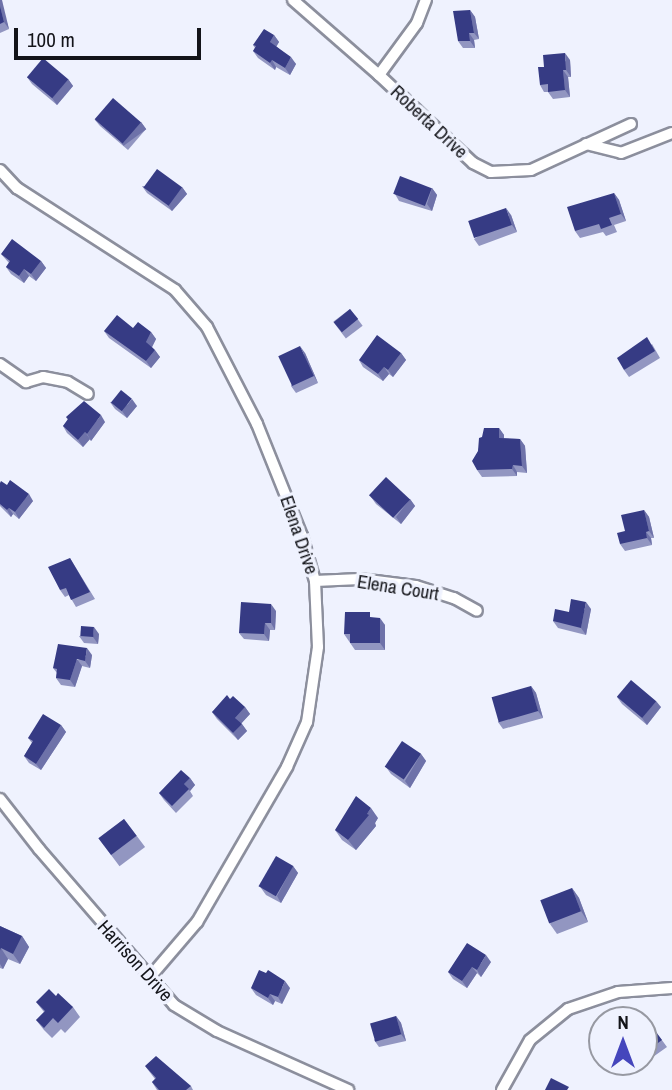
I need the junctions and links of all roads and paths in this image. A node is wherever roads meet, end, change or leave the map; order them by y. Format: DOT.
graph roads {
  1 [pos="293,0"];
  2 [pos="426,0"];
  3 [pos="379,75"];
  4 [pos="632,124"];
  5 [pos="672,133"];
  6 [pos="586,144"];
  7 [pos="0,170"];
  8 [pos="0,364"];
  9 [pos="88,394"];
  10 [pos="315,581"];
  11 [pos="477,611"];
  12 [pos="0,799"];
  13 [pos="150,977"];
  14 [pos="672,988"];
  15 [pos="348,1090"];
  16 [pos="502,1090"];
  1 -- 3 [label="street, Roberta Drive"];
  2 -- 3 [label="street"];
  3 -- 6 [label="street, Roberta Drive"];
  4 -- 6 [label="street, Roberta Drive"];
  5 -- 6 [label="street"];
  7 -- 10 [label="street, Elena Drive"];
  8 -- 9 [label="street"];
  10 -- 11 [label="street, Elena Court"];
  10 -- 13 [label="street, Elena Drive"];
  12 -- 13 [label="street, Harrison Drive"];
  13 -- 15 [label="street, Harrison Drive"];
  14 -- 16 [label="street"];
}
